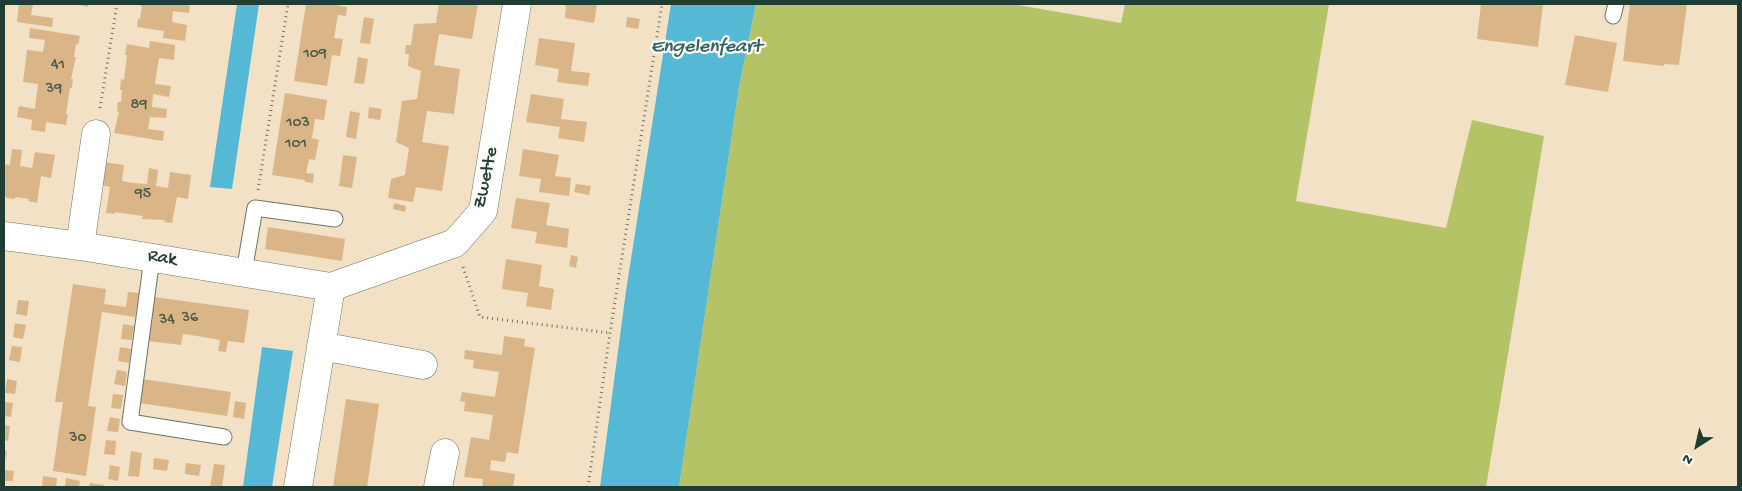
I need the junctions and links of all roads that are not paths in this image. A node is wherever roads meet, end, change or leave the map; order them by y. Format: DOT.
graph roads {
  1 [pos="517,4"];
  2 [pos="96,134"];
  3 [pos="336,219"];
  4 [pos="4,236"];
  5 [pos="80,246"];
  6 [pos="152,258"];
  7 [pos="244,272"];
  8 [pos="331,287"];
  9 [pos="321,346"];
  10 [pos="423,365"];
  11 [pos="224,437"];
  12 [pos="445,453"];
  13 [pos="298,487"];
  14 [pos="438,487"];
  1 -- 8 [label="street, Zwette"];
  2 -- 5 [label="street"];
  3 -- 7 [label="lane"];
  4 -- 5 [label="street, Rak"];
  5 -- 6 [label="street, Rak"];
  6 -- 7 [label="street, Rak"];
  6 -- 11 [label="lane"];
  7 -- 8 [label="street, Rak"];
  8 -- 9 [label="street"];
  9 -- 10 [label="street"];
  9 -- 13 [label="street"];
  12 -- 14 [label="street"];
}
